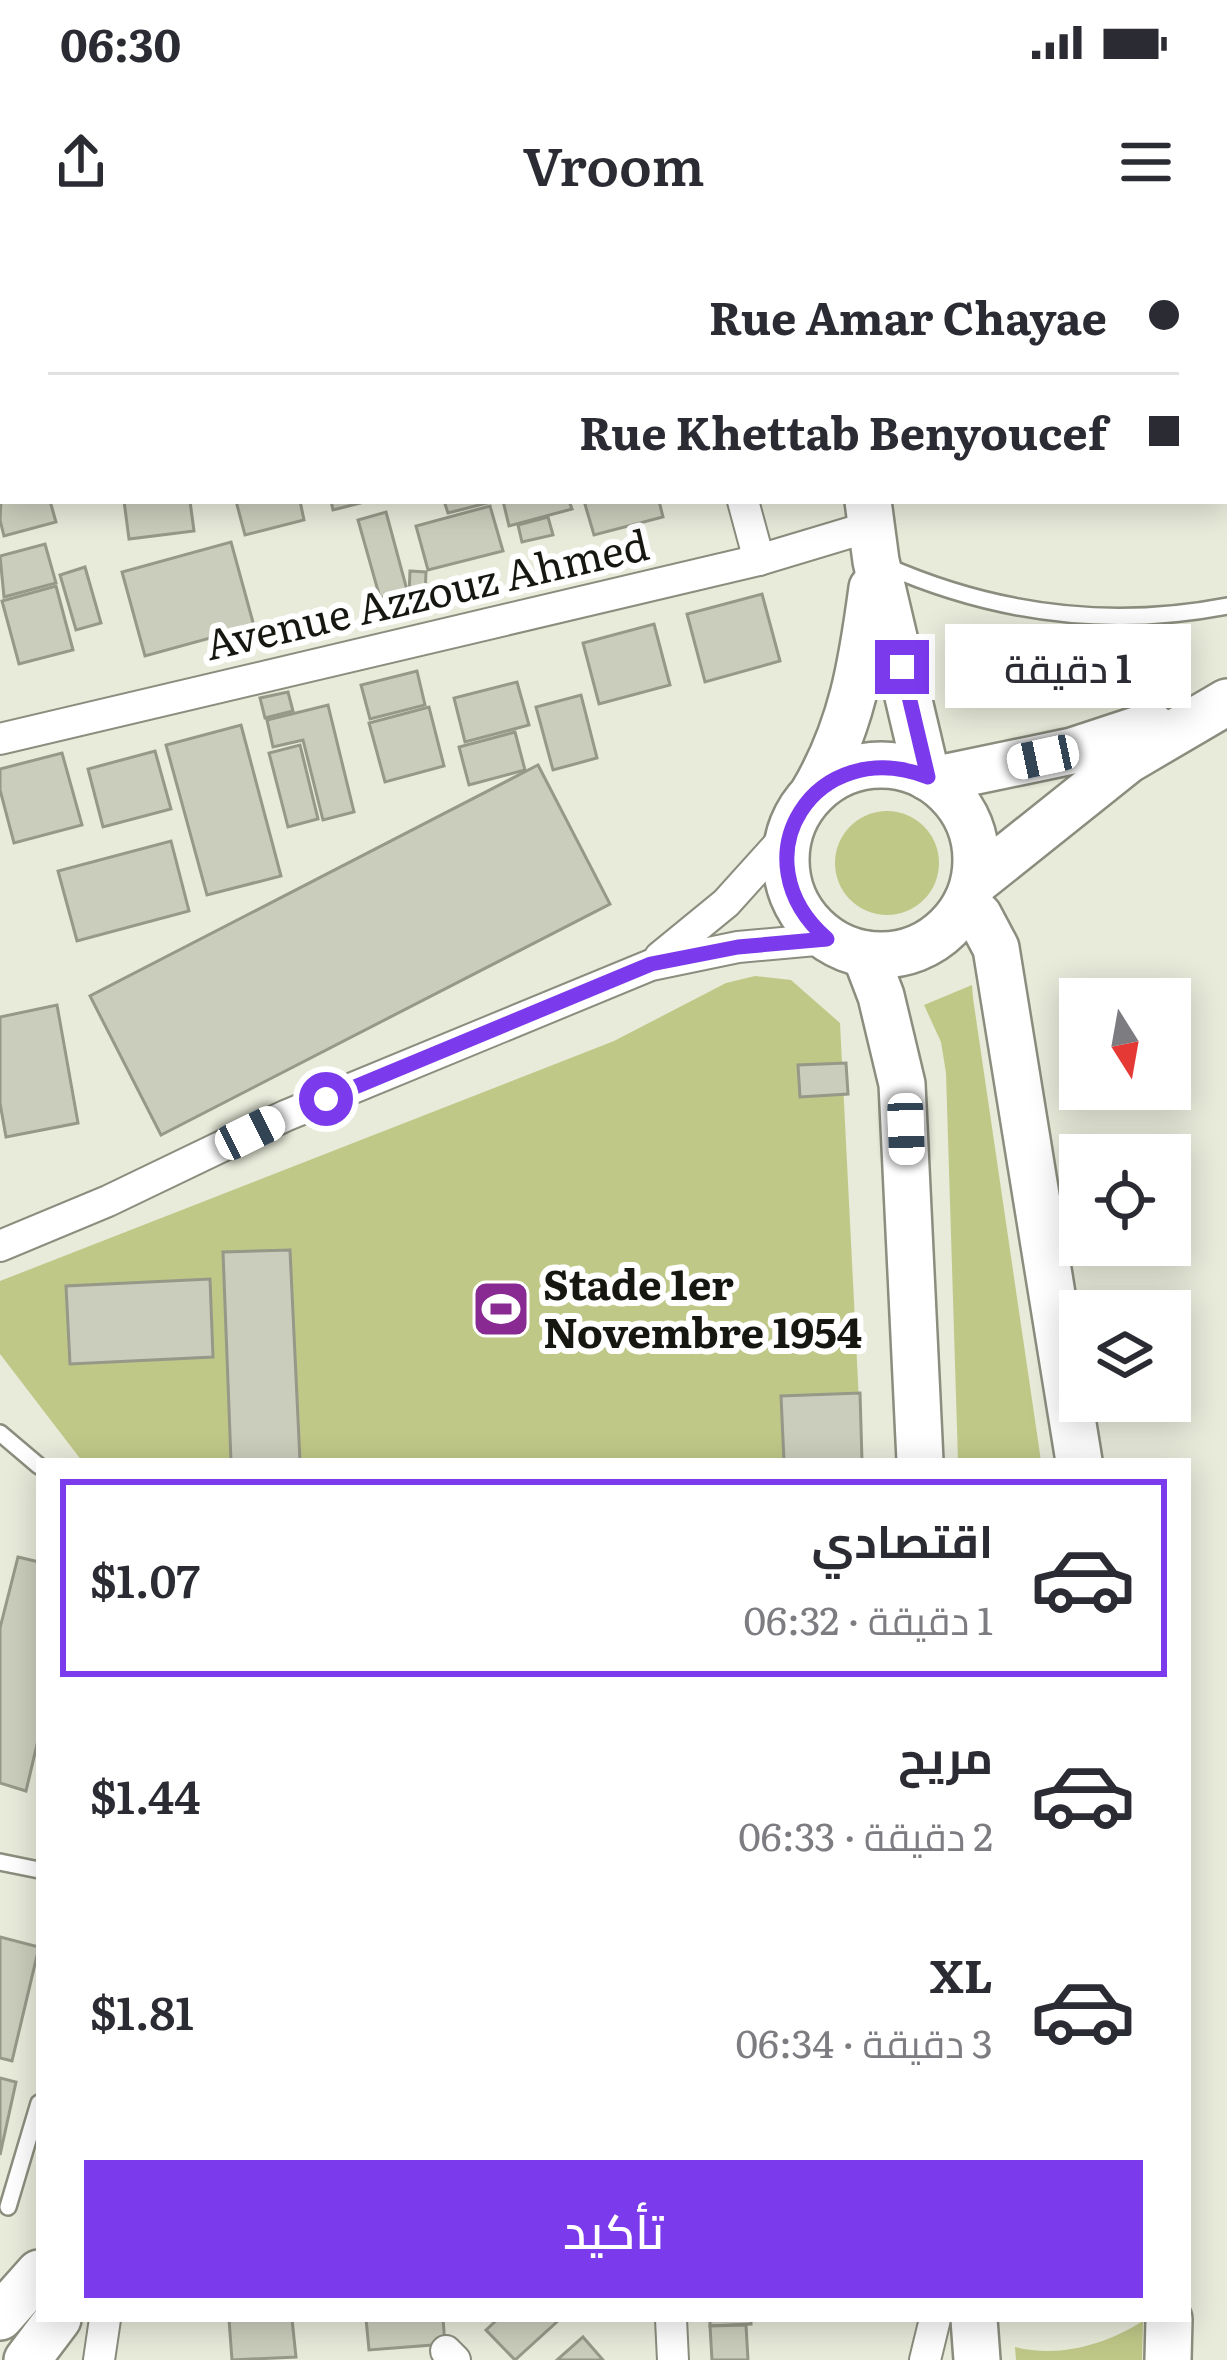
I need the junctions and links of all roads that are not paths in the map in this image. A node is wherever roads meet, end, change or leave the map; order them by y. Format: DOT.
graph roads {
  1 [pos="744,504"];
  2 [pos="872,530"];
  3 [pos="759,560"];
  4 [pos="1227,606"];
  5 [pos="1227,700"];
  6 [pos="0,739"];
  7 [pos="930,779"];
  8 [pos="801,814"];
  9 [pos="970,893"];
  10 [pos="846,946"];
  11 [pos="651,964"];
  12 [pos="0,1246"];
  13 [pos="0,1432"];
  14 [pos="920,1458"];
  15 [pos="1079,1458"];
  16 [pos="36,1463"];
  17 [pos="0,1862"];
  18 [pos="36,1869"];
  19 [pos="36,2114"];
  20 [pos="8,2207"];
  21 [pos="36,2276"];
  22 [pos="0,2317"];
  23 [pos="56,2322"];
  24 [pos="105,2322"];
  25 [pos="671,2322"];
  26 [pos="934,2322"];
  27 [pos="974,2322"];
  28 [pos="1169,2322"];
  29 [pos="27,2360"];
  30 [pos="99,2360"];
  31 [pos="673,2360"];
  32 [pos="925,2360"];
  33 [pos="976,2360"];
  34 [pos="1168,2360"];
  1 -- 3 [label="street"];
  2 -- 3 [label="street, Avenue Azzouz Ahmed"];
  2 -- 4 [label="lane"];
  2 -- 7 [label="main road"];
  2 -- 8 [label="main road"];
  3 -- 6 [label="street, Avenue Azzouz Ahmed"];
  5 -- 7 [label="main road"];
  5 -- 9 [label="main road"];
  7 -- 8 [label="main road"];
  7 -- 9 [label="main road"];
  8 -- 10 [label="main road"];
  8 -- 11 [label="street"];
  9 -- 10 [label="main road"];
  9 -- 15 [label="main road"];
  10 -- 11 [label="street"];
  10 -- 14 [label="main road"];
  11 -- 12 [label="street"];
  13 -- 16 [label="lane"];
  17 -- 18 [label="lane"];
  19 -- 20 [label="lane"];
  21 -- 22 [label="main road"];
  23 -- 29 [label="main road"];
  24 -- 30 [label="street"];
  25 -- 31 [label="street"];
  26 -- 32 [label="street"];
  27 -- 33 [label="main road"];
  28 -- 34 [label="main road"];
}
